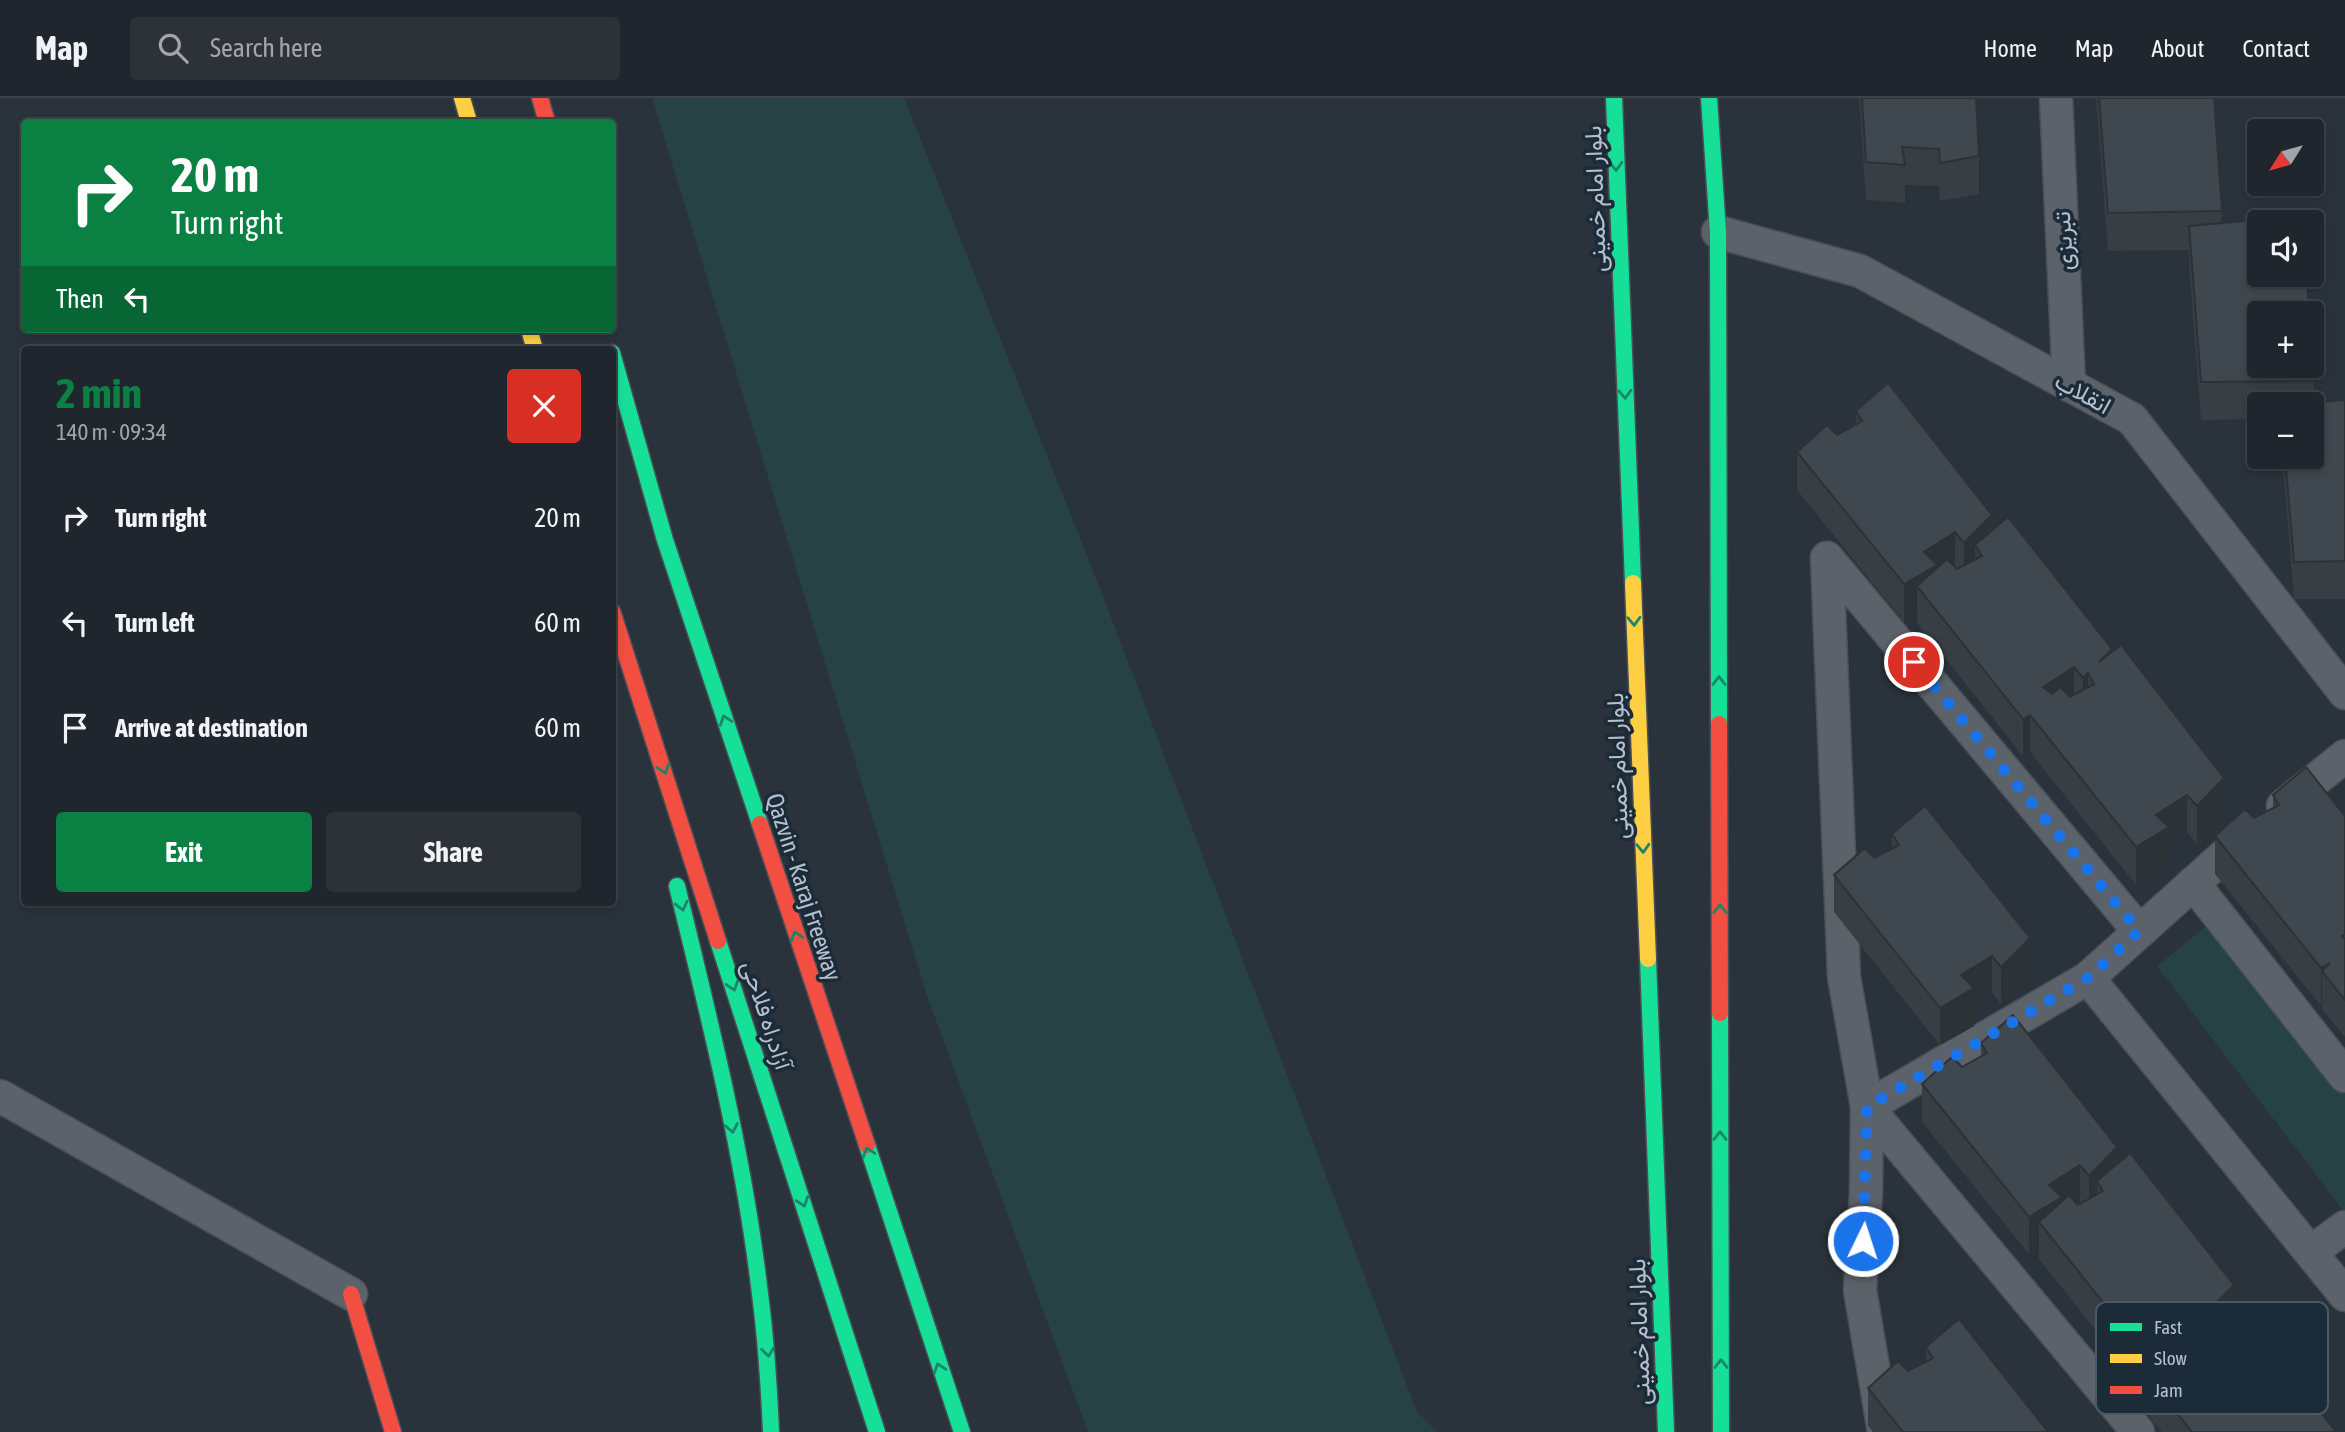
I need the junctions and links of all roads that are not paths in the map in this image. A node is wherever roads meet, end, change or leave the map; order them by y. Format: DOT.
graph roads {
  1 [pos="462,98"];
  2 [pos="540,98"];
  3 [pos="1614,98"];
  4 [pos="1709,98"];
  5 [pos="2056,98"];
  6 [pos="468,119"];
  7 [pos="546,119"];
  8 [pos="1718,232"];
  9 [pos="616,365"];
  10 [pos="2069,385"];
  11 [pos="616,623"];
  12 [pos="616,642"];
  13 [pos="2345,693"];
  14 [pos="2345,756"];
  15 [pos="655,797"];
  16 [pos="674,876"];
  17 [pos="2193,883"];
  18 [pos="2139,931"];
  19 [pos="2088,978"];
  20 [pos="2345,1076"];
  21 [pos="0,1096"];
  22 [pos="1867,1107"];
  23 [pos="2345,1227"];
  24 [pos="2311,1252"];
  25 [pos="351,1294"];
  26 [pos="2345,1295"];
  27 [pos="2096,1382"];
  28 [pos="2123,1414"];
  29 [pos="393,1432"];
  30 [pos="771,1432"];
  31 [pos="877,1432"];
  32 [pos="964,1432"];
  33 [pos="1666,1432"];
  34 [pos="1721,1432"];
  35 [pos="1884,1432"];
  36 [pos="2138,1432"];
  1 -- 6 [label="main road"];
  2 -- 7 [label="main road"];
  3 -- 33 [label="main road, بلوار امام خمینی, one-way"];
  4 -- 8 [label="main road"];
  5 -- 10 [label="street, تبریزی"];
  8 -- 10 [label="street, انقلاب"];
  34 -- 8 [label="main road, one-way"];
  32 -- 9 [label="main road, Qazvin - Karaj Freeway, one-way"];
  10 -- 13 [label="street, انقلاب"];
  11 -- 31 [label="main road, آزادراه فلاحی, one-way"];
  12 -- 15 [label="main road"];
  14 -- 17 [label="street"];
  16 -- 30 [label="main road, one-way"];
  17 -- 18 [label="street"];
  17 -- 20 [label="street"];
  18 -- 19 [label="street"];
  18 -- 22 [label="street"];
  19 -- 22 [label="street"];
  19 -- 24 [label="street"];
  21 -- 25 [label="street"];
  22 -- 27 [label="street"];
  22 -- 35 [label="street"];
  23 -- 24 [label="street"];
  24 -- 26 [label="street"];
  25 -- 29 [label="main road"];
  28 -- 36 [label="street"];
}
